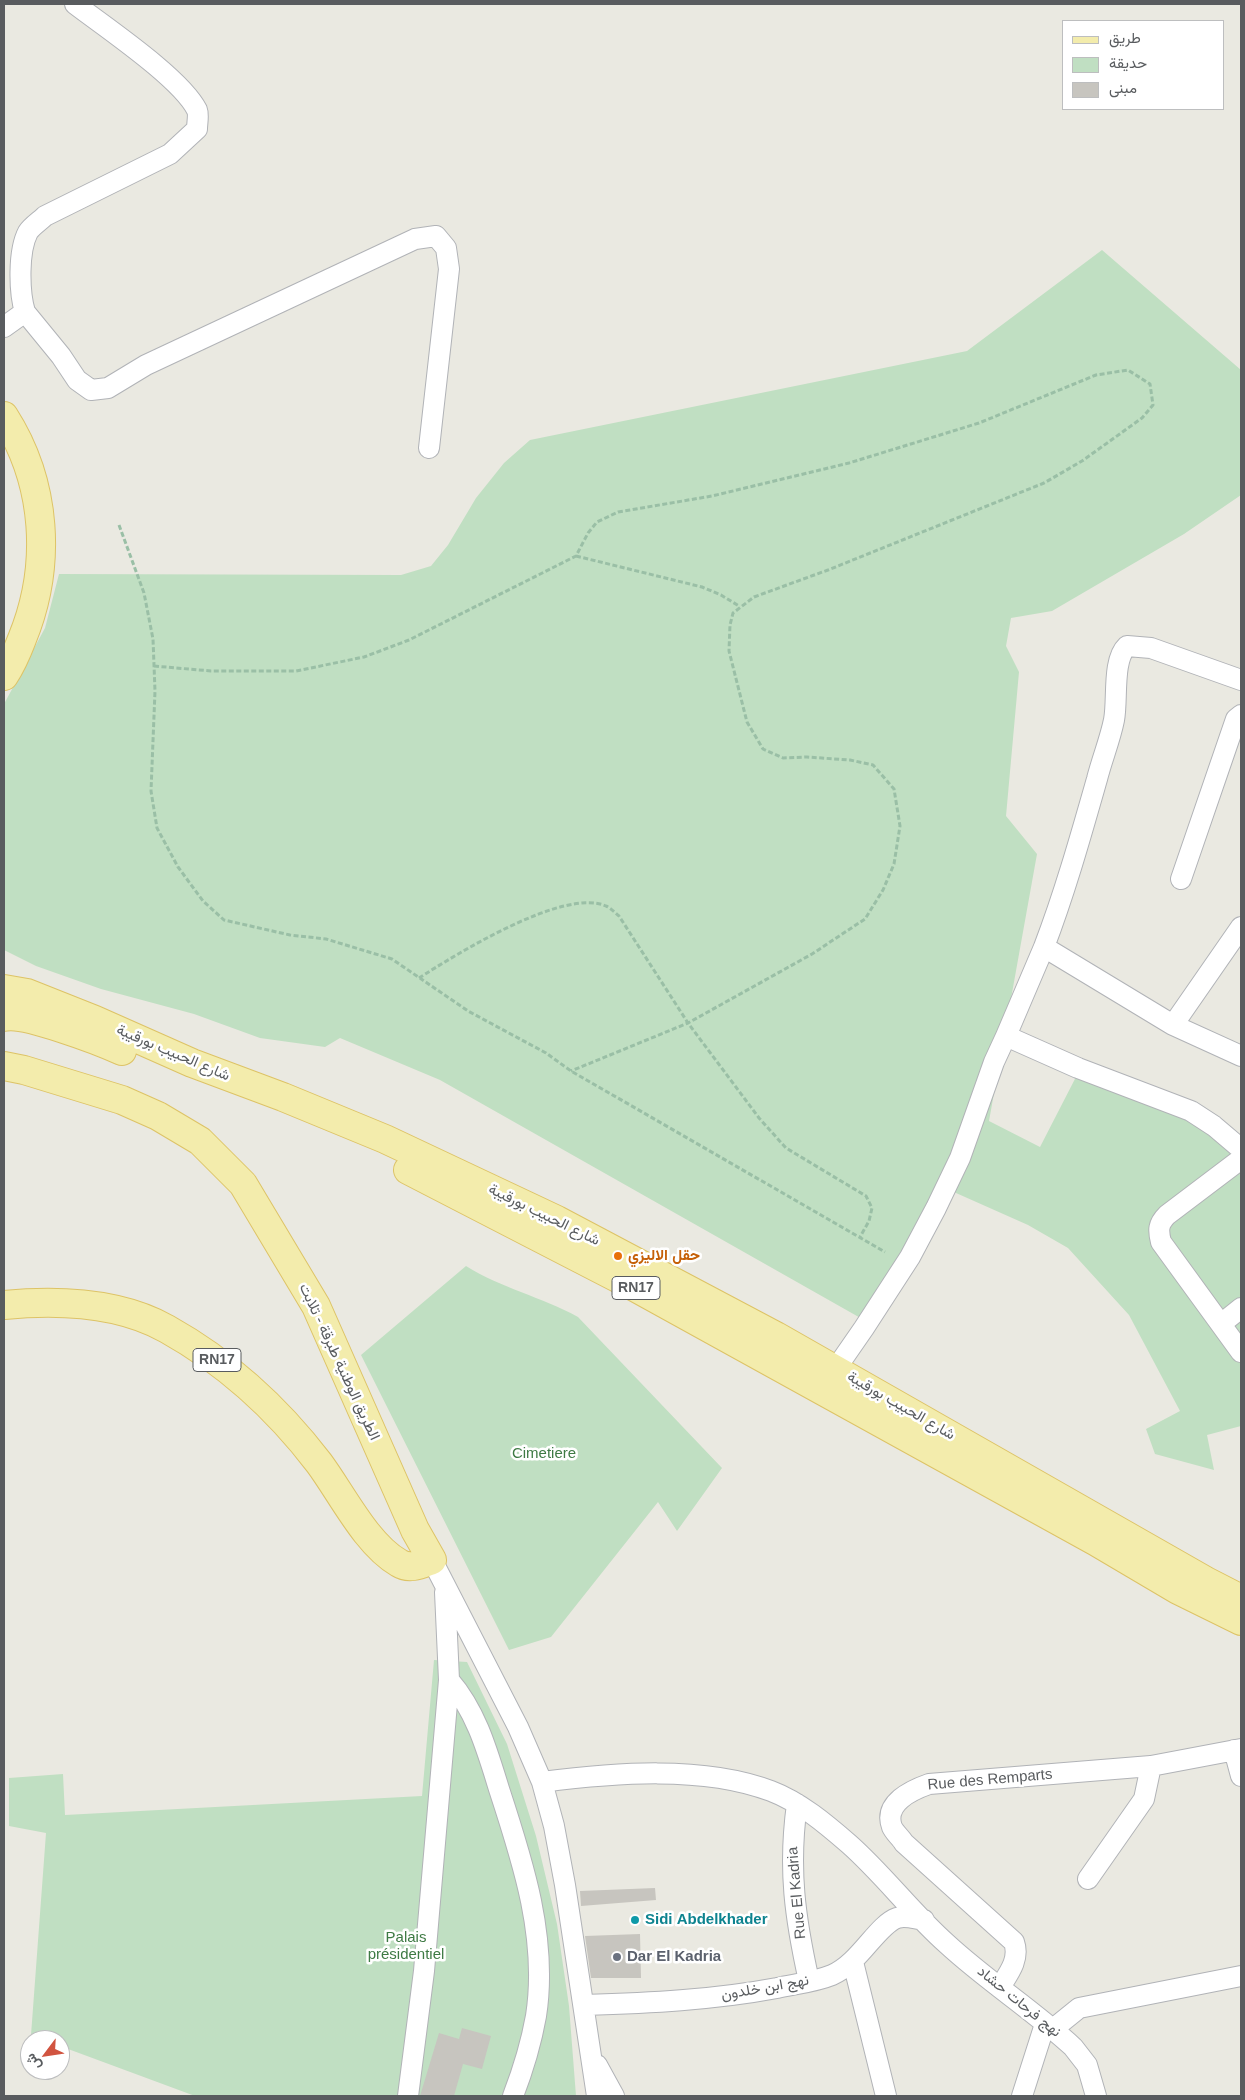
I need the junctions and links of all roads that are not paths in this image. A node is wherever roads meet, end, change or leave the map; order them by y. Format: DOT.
graph roads {
  1 [pos="75,4"];
  2 [pos="25,312"];
  3 [pos="4,327"];
  4 [pos="4,416"];
  5 [pos="429,448"];
  6 [pos="4,676"];
  7 [pos="1241,680"];
  8 [pos="1241,715"];
  9 [pos="1181,878"];
  10 [pos="1241,928"];
  11 [pos="1044,947"];
  12 [pos="4,989"];
  13 [pos="4,1017"];
  14 [pos="1173,1025"];
  15 [pos="1006,1036"];
  16 [pos="4,1047"];
  17 [pos="1241,1056"];
  18 [pos="14,1068"];
  19 [pos="1241,1150"];
  20 [pos="1241,1160"];
  21 [pos="4,1305"];
  22 [pos="1241,1308"];
  23 [pos="1221,1324"];
  24 [pos="1241,1352"];
  25 [pos="828,1379"];
  26 [pos="364,1530"];
  27 [pos="415,1530"];
  28 [pos="432,1560"];
  29 [pos="444,1585"];
  30 [pos="1241,1599"];
  31 [pos="1241,1620"];
  32 [pos="449,1680"];
  33 [pos="1238,1749"];
  34 [pos="1151,1766"];
  35 [pos="1241,1776"];
  36 [pos="542,1782"];
  37 [pos="797,1804"];
  38 [pos="1088,1879"];
  39 [pos="924,1920"];
  40 [pos="853,1962"];
  41 [pos="1241,1976"];
  42 [pos="809,1981"];
  43 [pos="1000,1987"];
  44 [pos="584,2005"];
  45 [pos="1049,2027"];
  46 [pos="593,2059"];
  47 [pos="408,2096"];
  48 [pos="513,2096"];
  49 [pos="597,2096"];
  50 [pos="614,2096"];
  51 [pos="886,2096"];
  52 [pos="1022,2096"];
  53 [pos="1096,2096"];
  1 -- 2 [label="street"];
  2 -- 3 [label="street"];
  2 -- 5 [label="street"];
  4 -- 6 [label="main road"];
  7 -- 11 [label="street"];
  8 -- 9 [label="street"];
  10 -- 14 [label="street"];
  11 -- 14 [label="street"];
  11 -- 15 [label="street"];
  12 -- 25 [label="main road, شارع الحبيب بورقيبة / RN17"];
  13 -- 25 [label="main road, شارع الحبيب بورقيبة / RN17"];
  14 -- 17 [label="street"];
  15 -- 19 [label="street"];
  15 -- 25 [label="street"];
  16 -- 18 [label="main road, الطريق الوطنية طبرقة - تلابت"];
  18 -- 27 [label="main road, الطريق الوطنية طبرقة - تلابت"];
  20 -- 23 [label="street"];
  21 -- 26 [label="main road, RN17"];
  22 -- 23 [label="street"];
  23 -- 24 [label="street"];
  25 -- 30 [label="main road, شارع الحبيب بورقيبة / RN17"];
  25 -- 31 [label="main road, شارع الحبيب بورقيبة / RN17"];
  26 -- 27 [label="main road"];
  26 -- 28 [label="main road, RN17"];
  27 -- 28 [label="main road, الطريق الوطنية طبرقة - تلابت"];
  28 -- 29 [label="street"];
  29 -- 32 [label="street"];
  29 -- 36 [label="street"];
  32 -- 47 [label="street"];
  32 -- 48 [label="street"];
  33 -- 34 [label="street, Rue des Remparts"];
  33 -- 35 [label="street"];
  34 -- 38 [label="street"];
  34 -- 43 [label="street, Rue des Remparts"];
  36 -- 37 [label="street, نهج فرحات حشاد"];
  36 -- 44 [label="street"];
  37 -- 39 [label="street, نهج فرحات حشاد"];
  37 -- 42 [label="street, Rue El Kadria"];
  39 -- 40 [label="street, نهج ابن خلدون"];
  39 -- 43 [label="street, نهج فرحات حشاد"];
  40 -- 42 [label="street, نهج ابن خلدون"];
  40 -- 51 [label="street"];
  41 -- 45 [label="street"];
  42 -- 44 [label="street, نهج ابن خلدون"];
  43 -- 45 [label="street, نهج فرحات حشاد"];
  44 -- 46 [label="street"];
  45 -- 52 [label="street"];
  45 -- 53 [label="street, نهج فرحات حشاد"];
  46 -- 49 [label="street"];
  46 -- 50 [label="street"];
}
